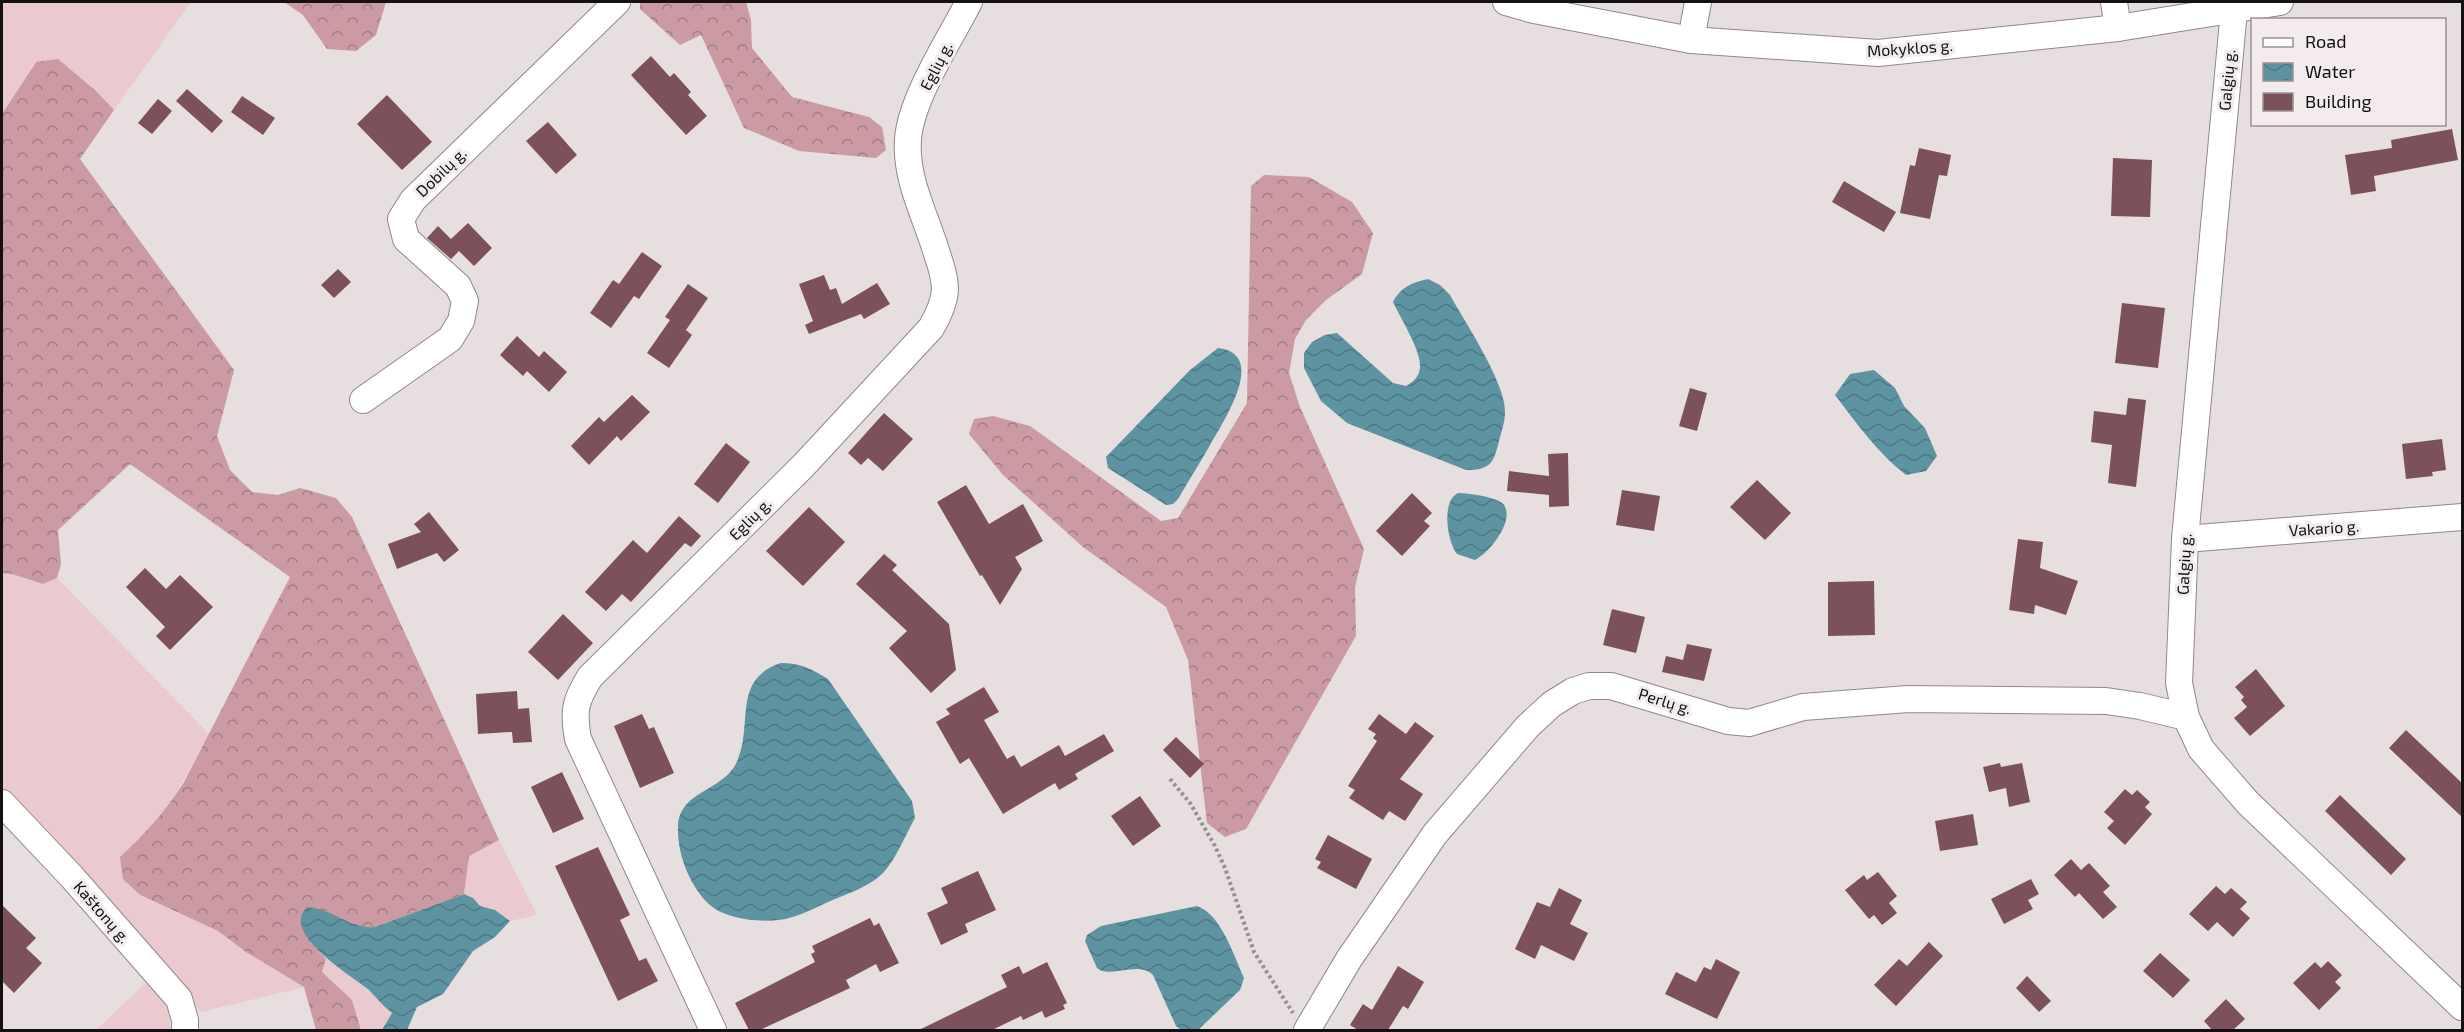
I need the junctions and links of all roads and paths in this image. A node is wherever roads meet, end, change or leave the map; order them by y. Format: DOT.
graph roads {
  1 [pos="617,2"];
  2 [pos="969,2"];
  3 [pos="1506,2"];
  4 [pos="1698,2"];
  5 [pos="2114,2"];
  6 [pos="2280,2"];
  7 [pos="2234,10"];
  8 [pos="2118,28"];
  9 [pos="1691,40"];
  10 [pos="363,400"];
  11 [pos="2463,517"];
  12 [pos="2185,538"];
  13 [pos="2186,717"];
  14 [pos="1170,779"];
  15 [pos="2,802"];
  16 [pos="2463,1007"];
  17 [pos="185,1030"];
  18 [pos="713,1030"];
  19 [pos="1308,1030"];
  1 -- 10 [label="street, Dobilų g."];
  2 -- 18 [label="street, Eglių g."];
  3 -- 9 [label="street, Mokyklos g."];
  4 -- 9 [label="street"];
  5 -- 8 [label="street"];
  6 -- 7 [label="street, Mokyklos g."];
  7 -- 8 [label="street, Mokyklos g."];
  7 -- 12 [label="street, Galgių g."];
  8 -- 9 [label="street, Mokyklos g."];
  11 -- 12 [label="street, Vakario g."];
  12 -- 13 [label="street, Galgių g."];
  13 -- 16 [label="street, Galgių g."];
  13 -- 19 [label="street, Perlų g."];
  14 -- 19 [label="path"];
  15 -- 17 [label="street, Kaštonų g."];
}
